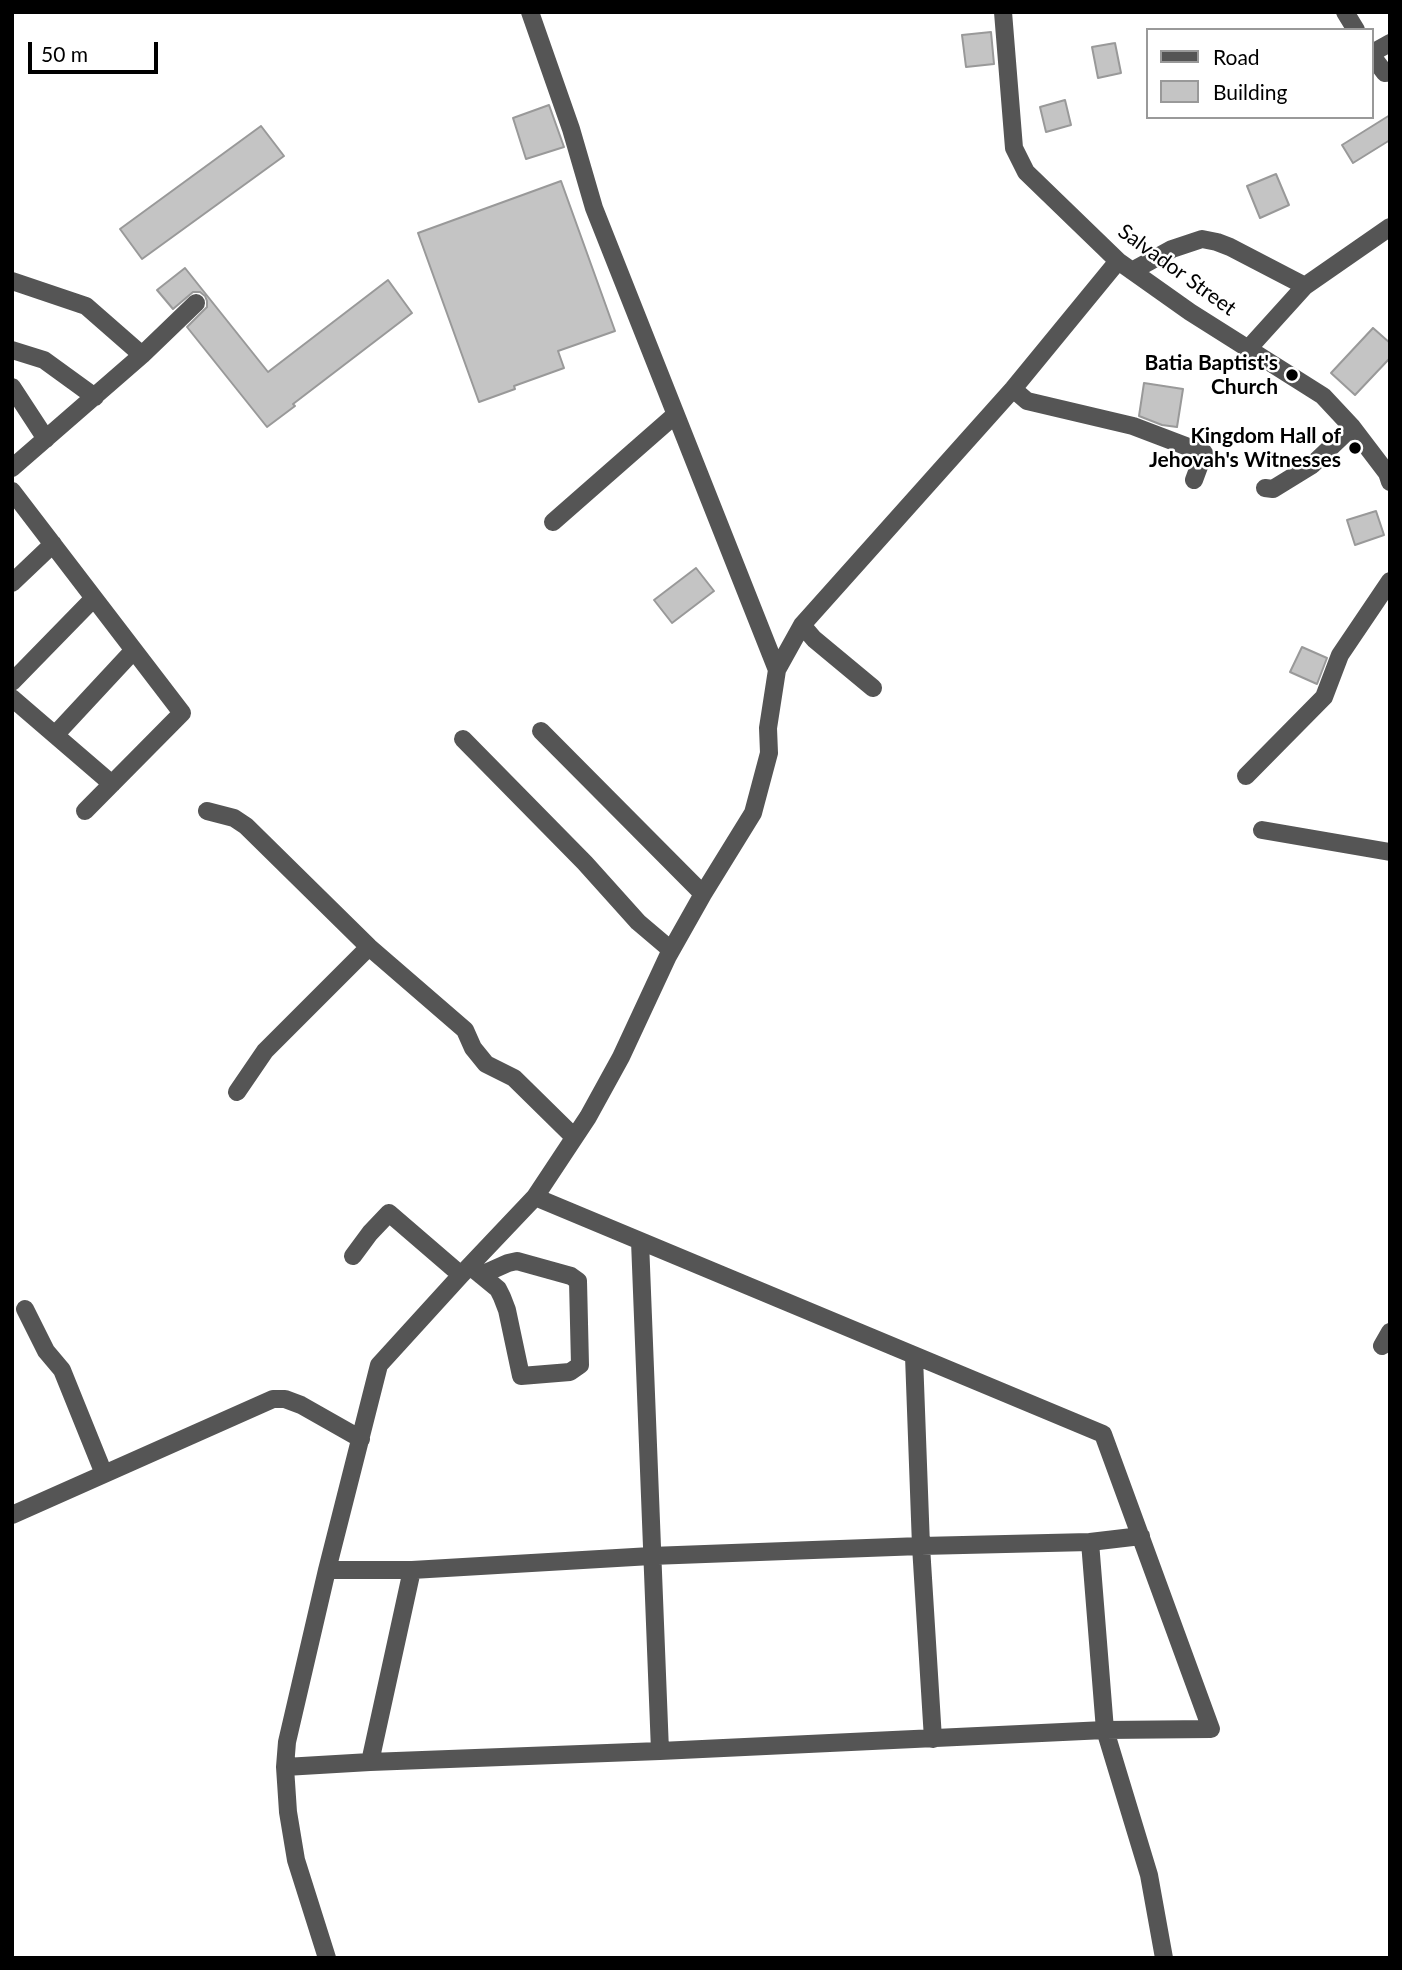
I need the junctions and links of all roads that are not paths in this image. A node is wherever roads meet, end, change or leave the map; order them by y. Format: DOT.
graph roads {
  1 [pos="530,12"];
  2 [pos="1003,12"];
  3 [pos="1345,12"];
  4 [pos="1355,28"];
  5 [pos="1390,43"];
  6 [pos="1374,54"];
  7 [pos="1374,58"];
  8 [pos="1385,73"];
  9 [pos="1390,227"];
  10 [pos="1125,266"];
  11 [pos="12,281"];
  12 [pos="1305,286"];
  13 [pos="196,303"];
  14 [pos="1248,349"];
  15 [pos="12,350"];
  16 [pos="142,355"];
  17 [pos="12,387"];
  18 [pos="1013,389"];
  19 [pos="95,397"];
  20 [pos="675,415"];
  21 [pos="1352,427"];
  22 [pos="46,439"];
  23 [pos="12,468"];
  24 [pos="1194,480"];
  25 [pos="1390,482"];
  26 [pos="1265,488"];
  27 [pos="12,491"];
  28 [pos="553,522"];
  29 [pos="53,544"];
  30 [pos="1390,581"];
  31 [pos="12,583"];
  32 [pos="94,598"];
  33 [pos="803,625"];
  34 [pos="134,650"];
  35 [pos="777,670"];
  36 [pos="12,682"];
  37 [pos="873,688"];
  38 [pos="12,698"];
  39 [pos="541,731"];
  40 [pos="55,735"];
  41 [pos="463,739"];
  42 [pos="1246,776"];
  43 [pos="112,784"];
  44 [pos="85,811"];
  45 [pos="207,811"];
  46 [pos="1262,830"];
  47 [pos="1390,852"];
  48 [pos="703,894"];
  49 [pos="369,947"];
  50 [pos="671,950"];
  51 [pos="237,1092"];
  52 [pos="574,1137"];
  53 [pos="535,1197"];
  54 [pos="640,1241"];
  55 [pos="353,1256"];
  56 [pos="471,1272"];
  57 [pos="25,1309"];
  58 [pos="914,1356"];
  59 [pos="361,1439"];
  60 [pos="104,1474"];
  61 [pos="12,1515"];
  62 [pos="1141,1536"];
  63 [pos="1090,1542"];
  64 [pos="921,1546"];
  65 [pos="651,1556"];
  66 [pos="327,1570"];
  67 [pos="412,1570"];
  68 [pos="1105,1730"];
  69 [pos="933,1739"];
  70 [pos="660,1751"];
  71 [pos="370,1762"];
  72 [pos="285,1767"];
  73 [pos="327,1958"];
  74 [pos="1164,1958"];
  1 -- 20 [label="street"];
  2 -- 10 [label="street, Salvador Street"];
  3 -- 4 [label="street"];
  5 -- 6 [label="street"];
  7 -- 8 [label="street"];
  9 -- 12 [label="street"];
  10 -- 12 [label="street"];
  10 -- 14 [label="street, Salvador Street"];
  10 -- 18 [label="street"];
  11 -- 16 [label="street"];
  12 -- 14 [label="street"];
  13 -- 16 [label="street"];
  14 -- 21 [label="street, Salvador Street"];
  15 -- 19 [label="street"];
  16 -- 19 [label="street"];
  17 -- 22 [label="street"];
  18 -- 24 [label="street"];
  18 -- 33 [label="street"];
  19 -- 22 [label="street"];
  20 -- 28 [label="street"];
  20 -- 35 [label="street"];
  21 -- 25 [label="street, Salvador Street"];
  21 -- 26 [label="street"];
  22 -- 23 [label="street"];
  27 -- 29 [label="street"];
  29 -- 31 [label="street"];
  29 -- 32 [label="street"];
  30 -- 42 [label="street"];
  32 -- 34 [label="street"];
  32 -- 36 [label="street"];
  33 -- 35 [label="street"];
  33 -- 37 [label="street"];
  34 -- 40 [label="street"];
  34 -- 43 [label="street"];
  35 -- 48 [label="street"];
  38 -- 40 [label="street"];
  39 -- 48 [label="street"];
  40 -- 43 [label="street"];
  41 -- 50 [label="street"];
  43 -- 44 [label="street"];
  45 -- 49 [label="street"];
  46 -- 47 [label="street"];
  48 -- 50 [label="street"];
  49 -- 51 [label="street"];
  49 -- 52 [label="street"];
  50 -- 52 [label="street"];
  52 -- 53 [label="street"];
  53 -- 54 [label="street"];
  53 -- 56 [label="street"];
  54 -- 58 [label="street"];
  54 -- 65 [label="street"];
  55 -- 56 [label="street"];
  56 -- 56 [label="street"];
  56 -- 59 [label="street"];
  57 -- 60 [label="street"];
  58 -- 62 [label="street"];
  58 -- 64 [label="street"];
  59 -- 60 [label="street"];
  59 -- 66 [label="street"];
  60 -- 61 [label="street"];
  62 -- 63 [label="street"];
  62 -- 68 [label="street"];
  63 -- 64 [label="street"];
  63 -- 68 [label="street"];
  64 -- 65 [label="street"];
  64 -- 69 [label="street"];
  65 -- 67 [label="street"];
  65 -- 70 [label="street"];
  66 -- 67 [label="street"];
  66 -- 72 [label="street"];
  67 -- 71 [label="street"];
  68 -- 69 [label="street"];
  68 -- 74 [label="street"];
  69 -- 70 [label="street"];
  70 -- 71 [label="street"];
  71 -- 72 [label="street"];
  72 -- 73 [label="street"];
}
